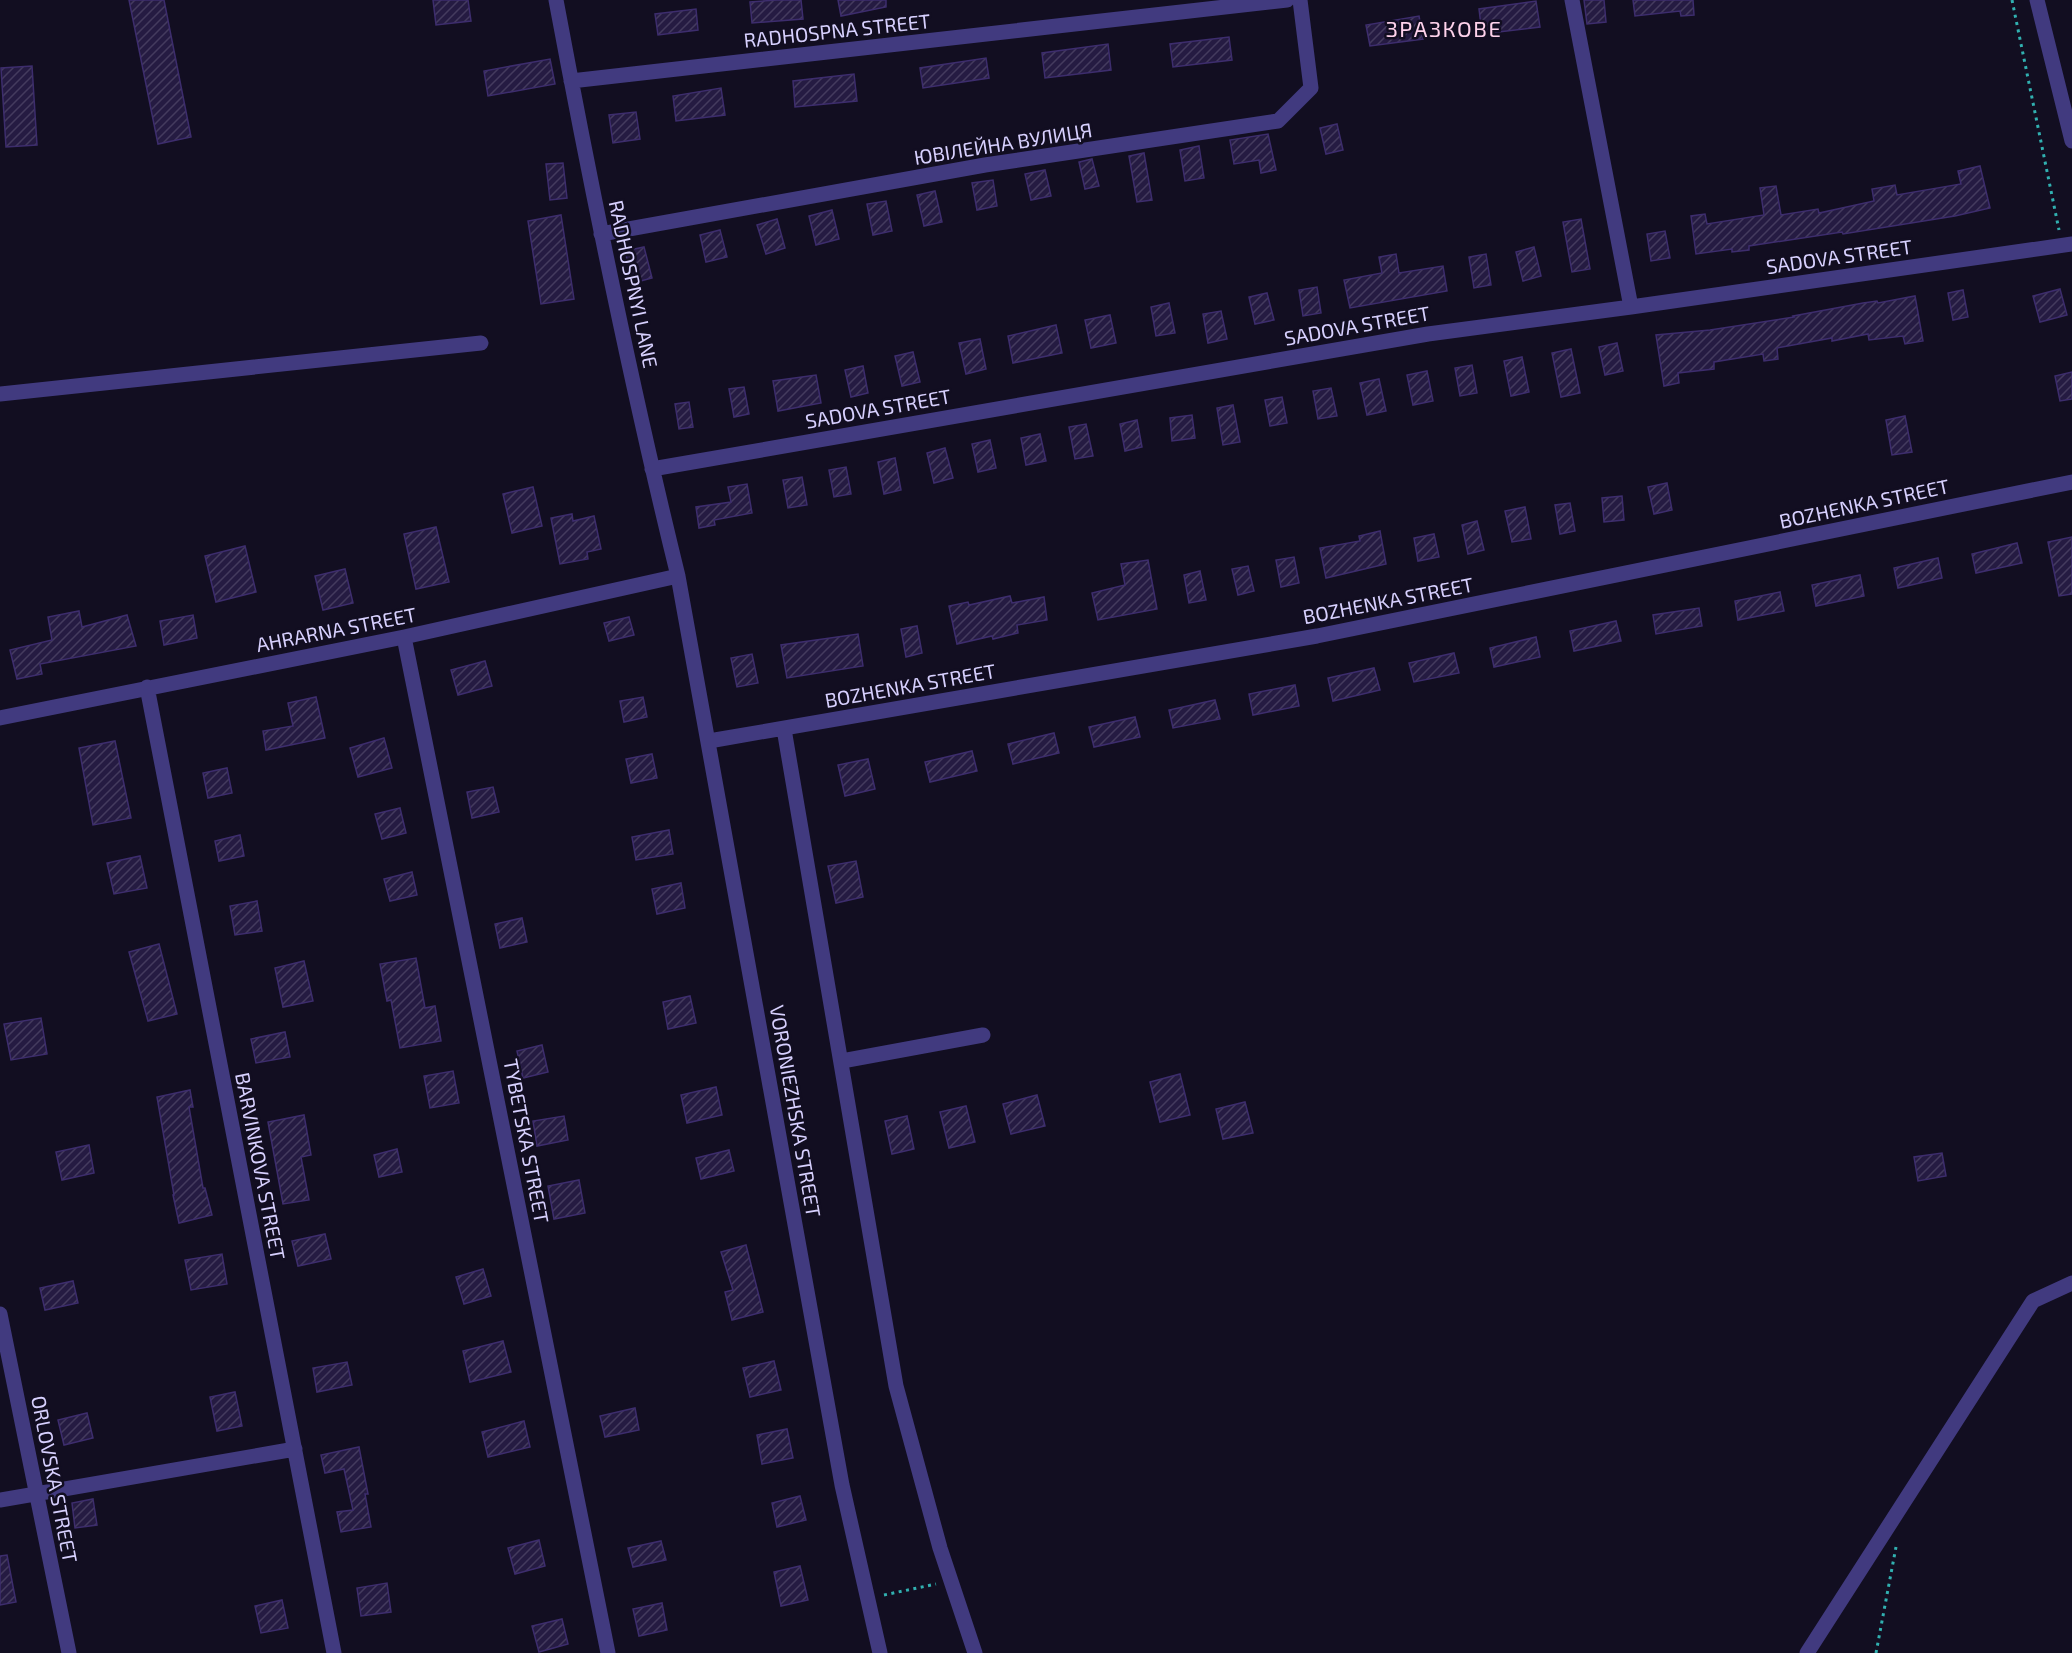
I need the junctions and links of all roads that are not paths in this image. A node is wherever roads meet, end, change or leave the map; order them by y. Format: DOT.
graph roads {
  1 [pos="556,0"];
  2 [pos="1287,0"];
  3 [pos="1300,0"];
  4 [pos="1572,0"];
  5 [pos="2037,0"];
  6 [pos="1149,8"];
  7 [pos="571,81"];
  8 [pos="2072,141"];
  9 [pos="601,234"];
  10 [pos="2067,245"];
  11 [pos="1631,307"];
  12 [pos="481,343"];
  13 [pos="0,394"];
  14 [pos="652,469"];
  15 [pos="2072,482"];
  16 [pos="678,576"];
  17 [pos="405,637"];
  18 [pos="147,687"];
  19 [pos="0,718"];
  20 [pos="784,729"];
  21 [pos="709,741"];
  22 [pos="983,1035"];
  23 [pos="842,1061"];
  24 [pos="2072,1283"];
  25 [pos="0,1314"];
  26 [pos="295,1449"];
  27 [pos="36,1493"];
  28 [pos="0,1500"];
  29 [pos="69,1653"];
  30 [pos="334,1653"];
  31 [pos="608,1653"];
  32 [pos="880,1653"];
  33 [pos="975,1653"];
  34 [pos="1807,1653"];
  1 -- 7 [label="street, RADHOSPNYI LANE"];
  2 -- 6 [label="street, RADHOSPNA STREET"];
  3 -- 9 [label="street, ЮВІЛЕЙНА ВУЛИЦЯ"];
  4 -- 11 [label="street"];
  5 -- 8 [label="street"];
  6 -- 7 [label="street, RADHOSPNA STREET"];
  7 -- 9 [label="street, RADHOSPNYI LANE"];
  9 -- 14 [label="street, RADHOSPNYI LANE"];
  10 -- 11 [label="street, SADOVA STREET"];
  11 -- 14 [label="street, SADOVA STREET"];
  12 -- 13 [label="street"];
  14 -- 16 [label="street, RADHOSPNYI LANE"];
  15 -- 20 [label="street, BOZHENKA STREET"];
  16 -- 17 [label="street, AHRARNA STREET"];
  16 -- 21 [label="street, VORONIEZHSKA STREET"];
  17 -- 18 [label="street, AHRARNA STREET"];
  17 -- 31 [label="street, TYBETSKA STREET"];
  18 -- 19 [label="street, AHRARNA STREET"];
  18 -- 26 [label="street, BARVINKOVA STREET"];
  20 -- 21 [label="street, BOZHENKA STREET"];
  20 -- 23 [label="street"];
  21 -- 32 [label="street, VORONIEZHSKA STREET"];
  22 -- 23 [label="street"];
  23 -- 33 [label="street"];
  24 -- 34 [label="street"];
  25 -- 27 [label="street, ORLOVSKA STREET"];
  26 -- 27 [label="street"];
  26 -- 30 [label="street, BARVINKOVA STREET"];
  27 -- 28 [label="street"];
  27 -- 29 [label="street, ORLOVSKA STREET"];
}
